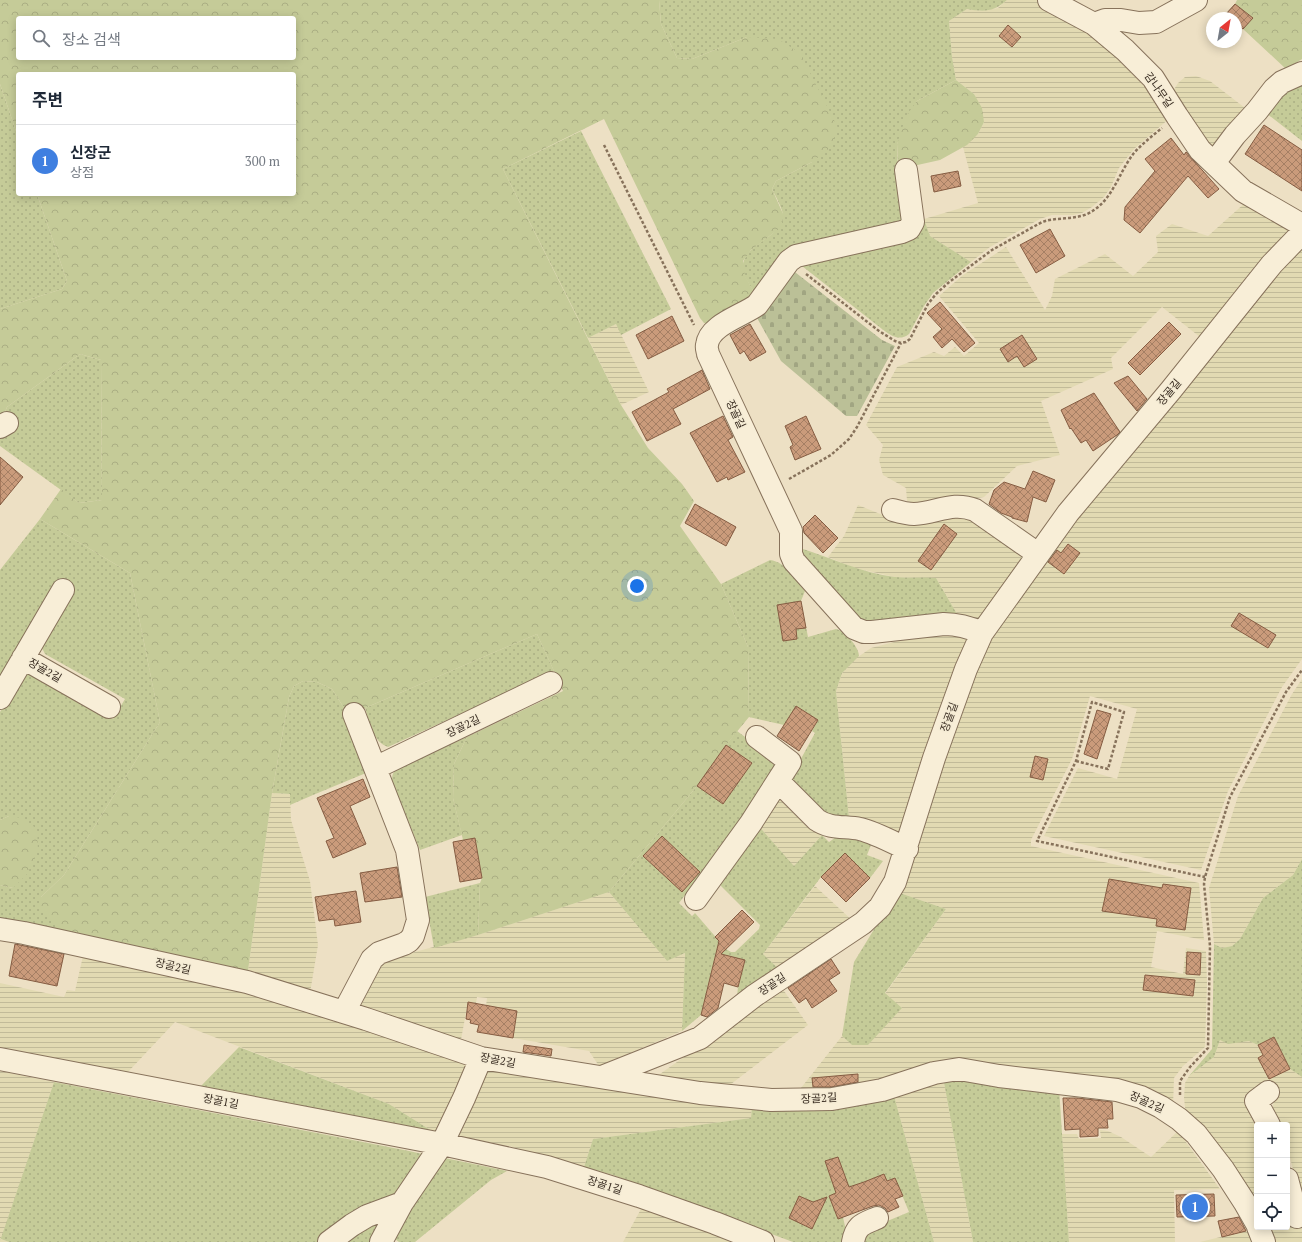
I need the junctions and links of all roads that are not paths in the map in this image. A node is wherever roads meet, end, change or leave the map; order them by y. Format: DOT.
graph roads {
  1 [pos="1049,0"];
  2 [pos="1196,0"];
  3 [pos="1094,24"];
  4 [pos="1302,73"];
  5 [pos="1214,164"];
  6 [pos="906,170"];
  7 [pos="1302,225"];
  8 [pos="1302,233"];
  9 [pos="893,510"];
  10 [pos="1038,554"];
  11 [pos="63,590"];
  12 [pos="982,633"];
  13 [pos="23,658"];
  14 [pos="551,683"];
  15 [pos="0,698"];
  16 [pos="108,707"];
  17 [pos="354,714"];
  18 [pos="757,737"];
  19 [pos="375,768"];
  20 [pos="778,781"];
  21 [pos="907,849"];
  22 [pos="696,899"];
  23 [pos="0,929"];
  24 [pos="344,1012"];
  25 [pos="481,1058"];
  26 [pos="0,1059"];
  27 [pos="600,1078"];
  28 [pos="1268,1092"];
  29 [pos="1266,1122"];
  30 [pos="442,1144"];
  31 [pos="402,1203"];
  32 [pos="1254,1212"];
  33 [pos="877,1218"];
  34 [pos="1259,1230"];
  35 [pos="330,1242"];
  36 [pos="381,1242"];
  37 [pos="763,1242"];
  38 [pos="853,1242"];
  39 [pos="1264,1242"];
  1 -- 3 [label="street, 감나무길"];
  2 -- 3 [label="street"];
  3 -- 5 [label="street, 감나무길"];
  4 -- 5 [label="street"];
  5 -- 7 [label="street, 감나무길"];
  6 -- 12 [label="street, 장골길"];
  8 -- 10 [label="street, 장골길"];
  9 -- 10 [label="street"];
  10 -- 12 [label="street, 장골길"];
  11 -- 13 [label="street, 장골2길"];
  12 -- 21 [label="street, 장골길"];
  13 -- 15 [label="street, 장골2길"];
  13 -- 16 [label="street, 장골2길"];
  14 -- 19 [label="street, 장골2길"];
  17 -- 19 [label="street"];
  18 -- 20 [label="street"];
  19 -- 24 [label="street"];
  20 -- 21 [label="street"];
  20 -- 22 [label="street"];
  21 -- 27 [label="street, 장골길"];
  23 -- 24 [label="street, 장골2길"];
  24 -- 25 [label="street, 장골2길"];
  25 -- 27 [label="street, 장골2길"];
  25 -- 30 [label="street"];
  26 -- 30 [label="street, 장골1길"];
  27 -- 32 [label="street, 장골2길"];
  28 -- 29 [label="street"];
  30 -- 31 [label="street"];
  30 -- 37 [label="street, 장골1길"];
  31 -- 35 [label="street"];
  31 -- 36 [label="street"];
  33 -- 38 [label="street"];
  34 -- 39 [label="street"];
}
